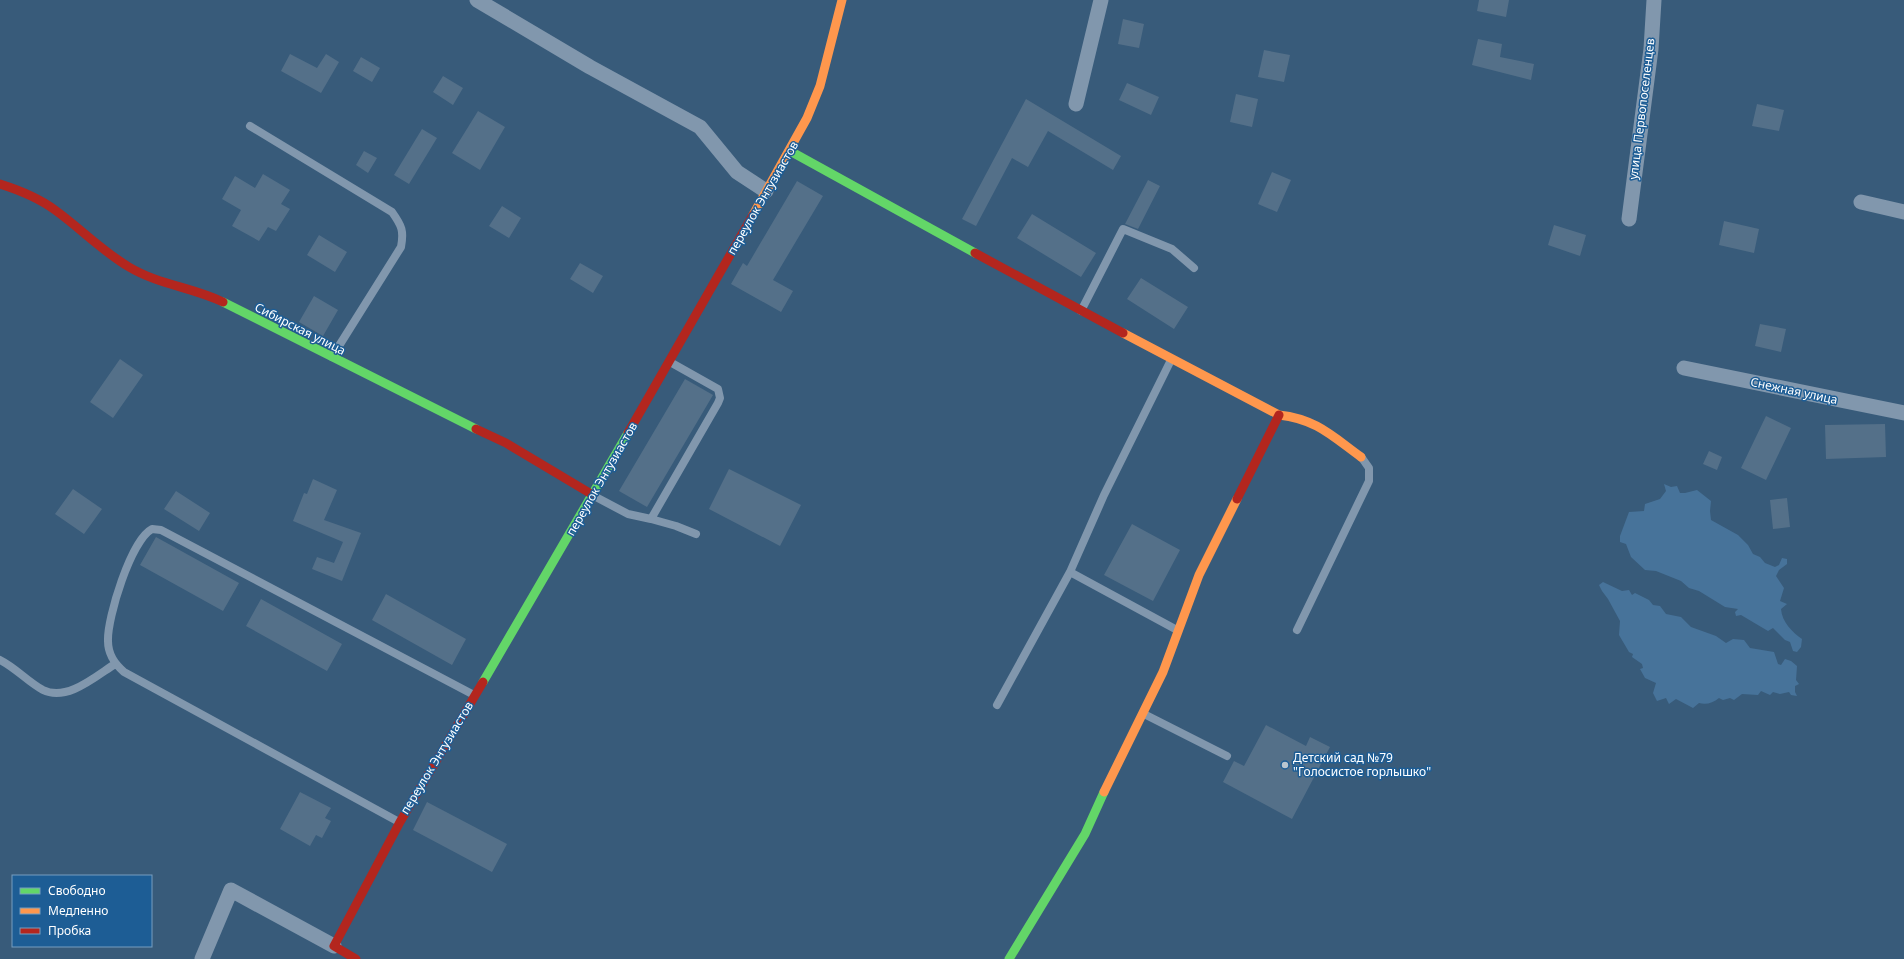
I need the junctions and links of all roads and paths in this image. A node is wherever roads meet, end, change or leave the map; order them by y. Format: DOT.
graph roads {
  1 [pos="477,0"];
  2 [pos="842,0"];
  3 [pos="1101,0"];
  4 [pos="1654,0"];
  5 [pos="1076,104"];
  6 [pos="250,126"];
  7 [pos="790,151"];
  8 [pos="0,184"];
  9 [pos="766,191"];
  10 [pos="1862,202"];
  11 [pos="1904,212"];
  12 [pos="1629,219"];
  13 [pos="1194,268"];
  14 [pos="1081,312"];
  15 [pos="331,358"];
  16 [pos="1172,359"];
  17 [pos="669,362"];
  18 [pos="1684,368"];
  19 [pos="1904,413"];
  20 [pos="1279,415"];
  21 [pos="1361,457"];
  22 [pos="593,495"];
  23 [pos="651,519"];
  24 [pos="696,534"];
  25 [pos="1070,572"];
  26 [pos="1297,630"];
  27 [pos="1179,631"];
  28 [pos="0,660"];
  29 [pos="115,664"];
  30 [pos="474,696"];
  31 [pos="997,705"];
  32 [pos="1143,713"];
  33 [pos="1227,756"];
  34 [pos="400,822"];
  35 [pos="332,949"];
  36 [pos="202,959"];
  37 [pos="356,959"];
  38 [pos="1009,959"];
  1 -- 9 [label="street"];
  2 -- 7 [label="street, переулок Энтузиастов"];
  3 -- 5 [label="street"];
  4 -- 12 [label="street, улица Первопоселенцев"];
  6 -- 15 [label="lane"];
  7 -- 9 [label="street, переулок Энтузиастов"];
  7 -- 14 [label="street"];
  8 -- 15 [label="street, Сибирская улица"];
  9 -- 17 [label="street, переулок Энтузиастов"];
  10 -- 11 [label="street"];
  13 -- 14 [label="lane"];
  14 -- 16 [label="street"];
  15 -- 22 [label="street, Сибирская улица"];
  16 -- 20 [label="street"];
  16 -- 25 [label="lane"];
  17 -- 22 [label="street, переулок Энтузиастов"];
  17 -- 23 [label="lane"];
  18 -- 19 [label="street, Снежная улица"];
  20 -- 21 [label="street"];
  20 -- 27 [label="street"];
  21 -- 26 [label="lane"];
  22 -- 23 [label="lane"];
  22 -- 30 [label="street, переулок Энтузиастов"];
  23 -- 24 [label="lane"];
  25 -- 27 [label="lane"];
  25 -- 31 [label="lane"];
  27 -- 32 [label="street"];
  28 -- 29 [label="lane"];
  29 -- 30 [label="lane"];
  29 -- 34 [label="lane"];
  30 -- 34 [label="street, переулок Энтузиастов"];
  32 -- 33 [label="lane"];
  32 -- 38 [label="street"];
  34 -- 35 [label="street, переулок Энтузиастов"];
  35 -- 36 [label="street"];
  35 -- 37 [label="street"];
}
